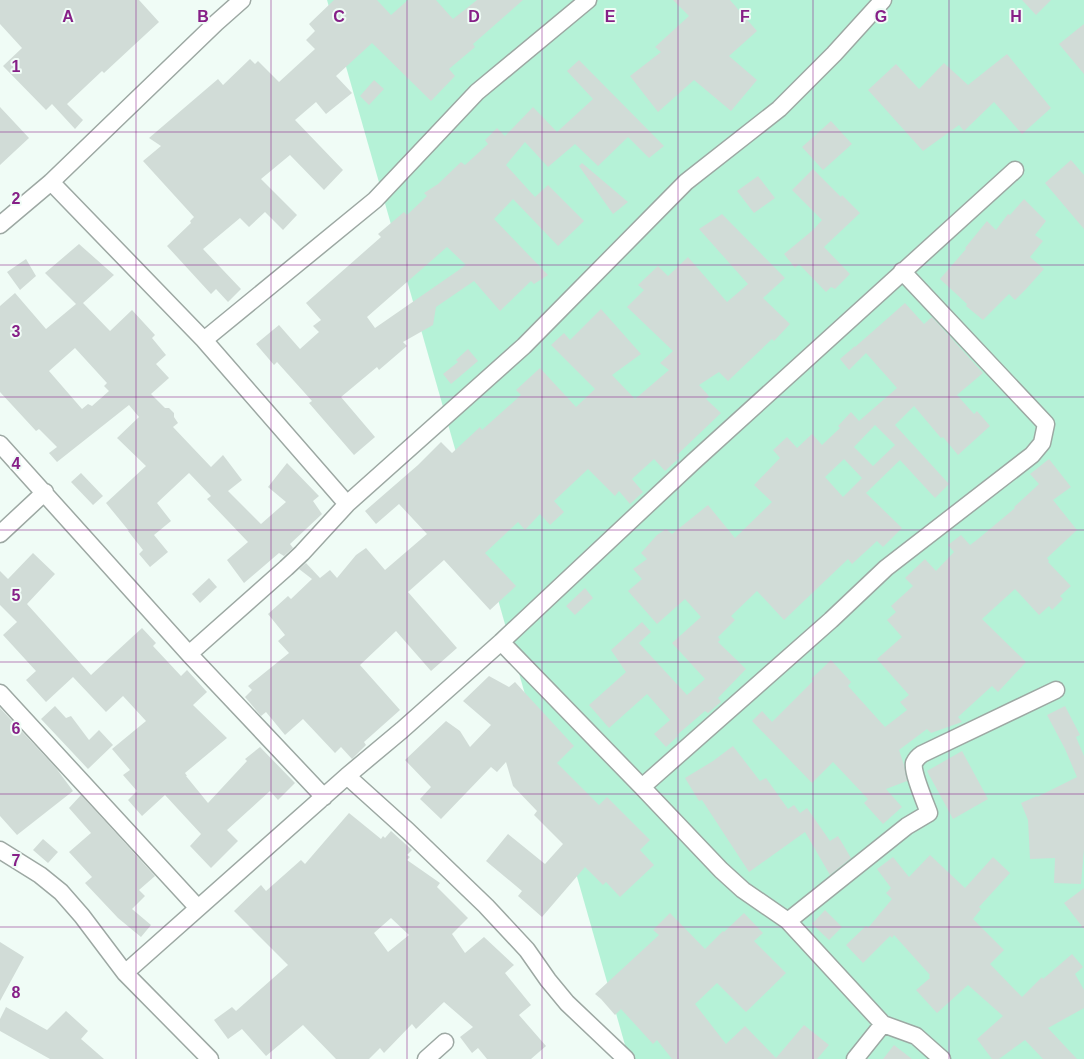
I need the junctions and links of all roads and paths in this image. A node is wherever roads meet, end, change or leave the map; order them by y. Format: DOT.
graph roads {
  1 [pos="242,0"];
  2 [pos="588,0"];
  3 [pos="883,0"];
  4 [pos="1015,170"];
  5 [pos="51,182"];
  6 [pos="0,226"];
  7 [pos="902,271"];
  8 [pos="204,340"];
  9 [pos="0,444"];
  10 [pos="45,492"];
  11 [pos="347,504"];
  12 [pos="0,534"];
  13 [pos="501,642"];
  14 [pos="189,654"];
  15 [pos="1056,690"];
  16 [pos="0,693"];
  17 [pos="347,776"];
  18 [pos="642,787"];
  19 [pos="324,798"];
  20 [pos="0,850"];
  21 [pos="198,908"];
  22 [pos="788,920"];
  23 [pos="125,973"];
  24 [pos="883,1024"];
  25 [pos="444,1042"];
  26 [pos="210,1059"];
  27 [pos="426,1059"];
  28 [pos="626,1059"];
  29 [pos="855,1059"];
  30 [pos="942,1059"];
  1 -- 5 [label="street"];
  2 -- 8 [label="street"];
  3 -- 11 [label="street"];
  4 -- 7 [label="street"];
  5 -- 6 [label="street"];
  5 -- 8 [label="street"];
  7 -- 13 [label="street"];
  7 -- 18 [label="street"];
  8 -- 11 [label="street"];
  9 -- 10 [label="street"];
  10 -- 12 [label="street"];
  10 -- 14 [label="street"];
  11 -- 14 [label="street"];
  13 -- 17 [label="street"];
  13 -- 18 [label="street"];
  14 -- 19 [label="street"];
  15 -- 22 [label="street"];
  16 -- 21 [label="street"];
  17 -- 19 [label="street"];
  17 -- 28 [label="street"];
  18 -- 22 [label="street"];
  19 -- 21 [label="street"];
  20 -- 23 [label="street"];
  21 -- 23 [label="street"];
  22 -- 24 [label="street"];
  23 -- 26 [label="street"];
  24 -- 29 [label="street"];
  24 -- 30 [label="street"];
  25 -- 27 [label="street"];
}
